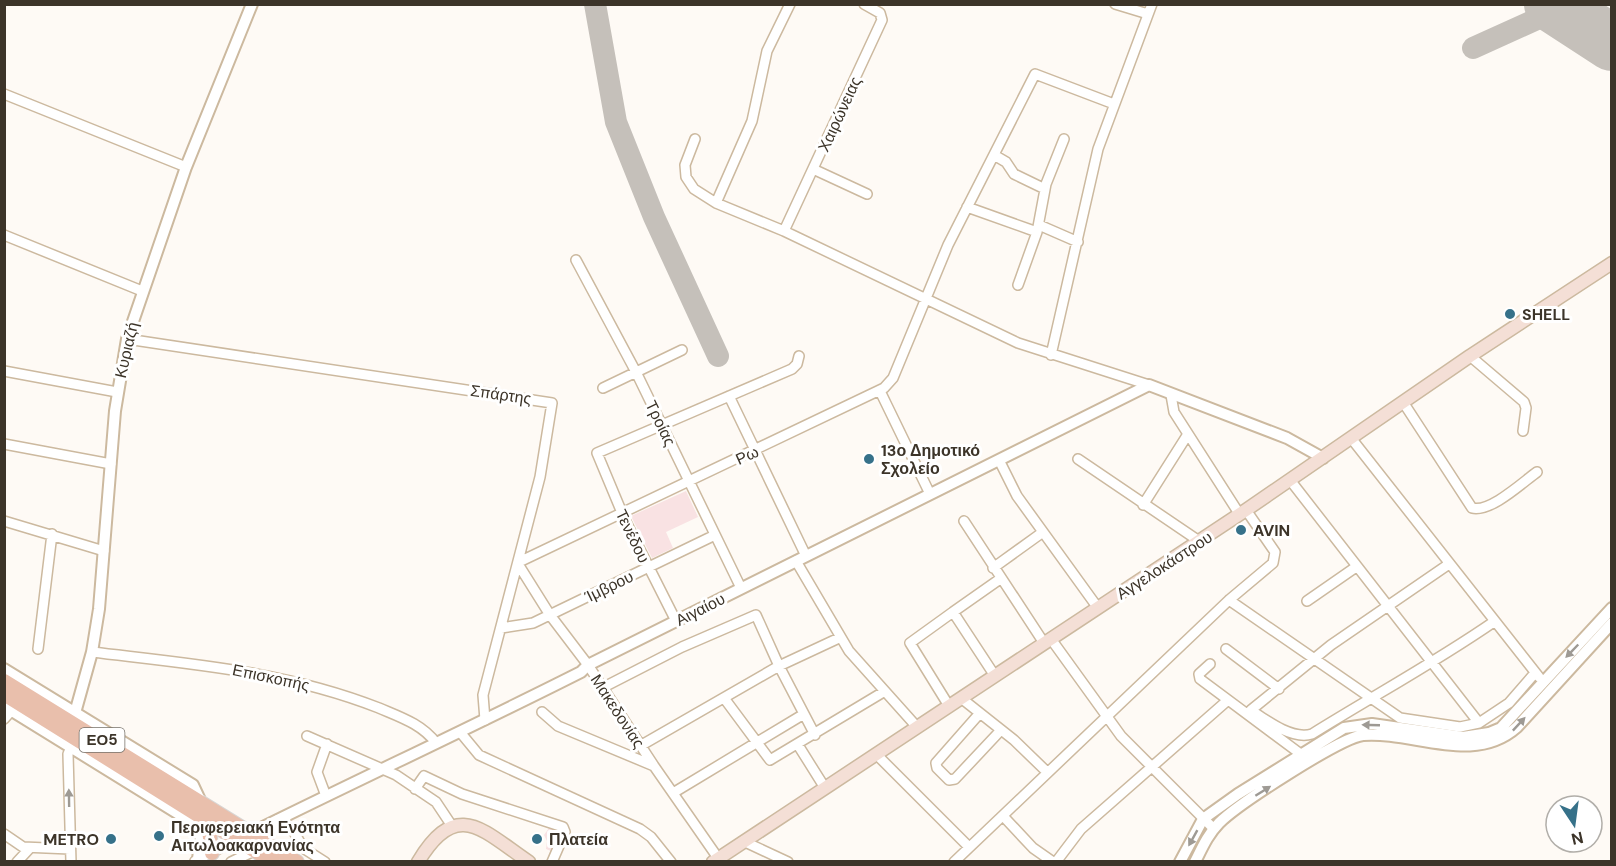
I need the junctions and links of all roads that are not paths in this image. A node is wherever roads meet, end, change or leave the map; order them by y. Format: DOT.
graph roads {
  1 [pos="252,4"];
  2 [pos="790,4"];
  3 [pos="864,4"];
  4 [pos="1115,4"];
  5 [pos="1152,4"];
  6 [pos="1148,14"];
  7 [pos="4,94"];
  8 [pos="1114,104"];
  9 [pos="695,139"];
  10 [pos="1064,139"];
  11 [pos="994,155"];
  12 [pos="186,167"];
  13 [pos="813,168"];
  14 [pos="1045,189"];
  15 [pos="867,194"];
  16 [pos="716,203"];
  17 [pos="967,207"];
  18 [pos="1038,228"];
  19 [pos="784,231"];
  20 [pos="4,235"];
  21 [pos="1078,242"];
  22 [pos="576,260"];
  23 [pos="1611,263"];
  24 [pos="1018,285"];
  25 [pos="142,291"];
  26 [pos="925,297"];
  27 [pos="127,339"];
  28 [pos="682,350"];
  29 [pos="1051,355"];
  30 [pos="799,356"];
  31 [pos="1470,356"];
  32 [pos="4,371"];
  33 [pos="636,372"];
  34 [pos="1149,385"];
  35 [pos="603,388"];
  36 [pos="880,391"];
  37 [pos="117,392"];
  38 [pos="1171,394"];
  39 [pos="729,396"];
  40 [pos="1403,402"];
  41 [pos="662,424"];
  42 [pos="1523,431"];
  43 [pos="1188,434"];
  44 [pos="1351,438"];
  45 [pos="4,444"];
  46 [pos="755,451"];
  47 [pos="1323,458"];
  48 [pos="1078,459"];
  49 [pos="999,460"];
  50 [pos="111,464"];
  51 [pos="1537,472"];
  52 [pos="690,480"];
  53 [pos="1290,480"];
  54 [pos="930,494"];
  55 [pos="1143,505"];
  56 [pos="621,512"];
  57 [pos="1243,513"];
  58 [pos="4,521"];
  59 [pos="964,521"];
  60 [pos="1043,532"];
  61 [pos="52,534"];
  62 [pos="714,535"];
  63 [pos="1199,542"];
  64 [pos="104,551"];
  65 [pos="801,558"];
  66 [pos="518,563"];
  67 [pos="1449,564"];
  68 [pos="648,566"];
  69 [pos="1356,567"];
  70 [pos="993,568"];
  71 [pos="1000,579"];
  72 [pos="741,588"];
  73 [pos="1229,600"];
  74 [pos="1307,601"];
  75 [pos="1388,605"];
  76 [pos="1098,608"];
  77 [pos="1611,608"];
  78 [pos="953,612"];
  79 [pos="550,615"];
  80 [pos="676,621"];
  81 [pos="1495,621"];
  82 [pos="1611,623"];
  83 [pos="501,628"];
  84 [pos="839,638"];
  85 [pos="1047,641"];
  86 [pos="38,649"];
  87 [pos="1226,649"];
  88 [pos="92,652"];
  89 [pos="1315,658"];
  90 [pos="1434,663"];
  91 [pos="1210,664"];
  92 [pos="588,665"];
  93 [pos="778,666"];
  94 [pos="4,669"];
  95 [pos="995,676"];
  96 [pos="1543,680"];
  97 [pos="7,687"];
  98 [pos="34,687"];
  99 [pos="602,688"];
  100 [pos="1279,688"];
  101 [pos="885,692"];
  102 [pos="724,698"];
  103 [pos="961,698"];
  104 [pos="1370,698"];
  105 [pos="1228,700"];
  106 [pos="949,706"];
  107 [pos="7,711"];
  108 [pos="542,712"];
  109 [pos="75,713"];
  110 [pos="980,713"];
  111 [pos="804,714"];
  112 [pos="1107,716"];
  113 [pos="485,720"];
  114 [pos="1479,723"];
  115 [pos="917,727"];
  116 [pos="1001,730"];
  117 [pos="460,732"];
  118 [pos="815,735"];
  119 [pos="307,736"];
  120 [pos="756,742"];
  121 [pos="436,743"];
  122 [pos="327,744"];
  123 [pos="798,745"];
  124 [pos="640,746"];
  125 [pos="71,747"];
  126 [pos="876,754"];
  127 [pos="1301,755"];
  128 [pos="1310,762"];
  129 [pos="654,766"];
  130 [pos="1152,766"];
  131 [pos="381,768"];
  132 [pos="1047,772"];
  133 [pos="825,788"];
  134 [pos="415,789"];
  135 [pos="673,793"];
  136 [pos="326,796"];
  137 [pos="200,800"];
  138 [pos="198,816"];
  139 [pos="1003,816"];
  140 [pos="1203,819"];
  141 [pos="277,820"];
  142 [pos="452,826"];
  143 [pos="1214,829"];
  144 [pos="253,832"];
  145 [pos="4,834"];
  146 [pos="238,839"];
  147 [pos="743,841"];
  148 [pos="969,847"];
  149 [pos="30,848"];
  150 [pos="70,849"];
  151 [pos="255,854"];
  152 [pos="218,859"];
  153 [pos="196,860"];
  154 [pos="716,860"];
  155 [pos="17,861"];
  156 [pos="71,861"];
  157 [pos="231,861"];
  158 [pos="273,861"];
  159 [pos="297,861"];
  160 [pos="325,861"];
  161 [pos="418,861"];
  162 [pos="529,861"];
  163 [pos="552,861"];
  164 [pos="671,861"];
  165 [pos="788,861"];
  166 [pos="954,861"];
  167 [pos="1054,861"];
  168 [pos="1180,861"];
  169 [pos="1195,861"];
  1 -- 12 [label="street, Κυριαζή"];
  2 -- 16 [label="street"];
  3 -- 13 [label="street, Χαιρώνειας"];
  4 -- 6 [label="street"];
  5 -- 6 [label="street"];
  6 -- 8 [label="street"];
  7 -- 12 [label="street"];
  8 -- 11 [label="street, Ρω"];
  8 -- 21 [label="street"];
  9 -- 16 [label="street"];
  10 -- 14 [label="street"];
  11 -- 14 [label="street"];
  11 -- 17 [label="street, Ρω"];
  12 -- 25 [label="street, Κυριαζή"];
  13 -- 15 [label="street"];
  13 -- 19 [label="street, Χαιρώνειας"];
  14 -- 18 [label="street"];
  16 -- 19 [label="street"];
  17 -- 18 [label="street"];
  17 -- 26 [label="street, Ρω"];
  18 -- 21 [label="street"];
  18 -- 24 [label="street"];
  19 -- 26 [label="street"];
  20 -- 25 [label="street"];
  21 -- 29 [label="street"];
  22 -- 33 [label="street, Τροίας"];
  23 -- 31 [label="main road, Αγγελοκάστρου"];
  25 -- 27 [label="street, Κυριαζή"];
  26 -- 29 [label="street"];
  26 -- 36 [label="street, Ρω"];
  27 -- 37 [label="street, Κυριαζή"];
  27 -- 66 [label="street, Σπάρτης"];
  28 -- 33 [label="street"];
  29 -- 34 [label="street"];
  30 -- 39 [label="street"];
  31 -- 40 [label="main road, Αγγελοκάστρου"];
  31 -- 42 [label="street"];
  32 -- 37 [label="street"];
  33 -- 35 [label="street"];
  33 -- 41 [label="street, Τροίας"];
  34 -- 38 [label="street"];
  34 -- 49 [label="street, Αιγαίου"];
  36 -- 46 [label="street, Ρω"];
  36 -- 54 [label="street"];
  37 -- 50 [label="street, Κυριαζή"];
  38 -- 43 [label="street"];
  38 -- 47 [label="street"];
  39 -- 41 [label="street"];
  39 -- 46 [label="street"];
  40 -- 44 [label="main road, Αγγελοκάστρου"];
  40 -- 51 [label="street"];
  41 -- 52 [label="street, Τροίας"];
  41 -- 56 [label="street, Τενέδου"];
  43 -- 55 [label="street"];
  43 -- 57 [label="street"];
  44 -- 47 [label="main road, Αγγελοκάστρου"];
  44 -- 67 [label="street"];
  45 -- 50 [label="street"];
  46 -- 52 [label="street, Ρω"];
  46 -- 65 [label="street"];
  47 -- 53 [label="main road, Αγγελοκάστρου"];
  48 -- 55 [label="street"];
  49 -- 54 [label="street, Αιγαίου"];
  49 -- 60 [label="street"];
  50 -- 64 [label="street, Κυριαζή"];
  52 -- 56 [label="street, Ρω"];
  52 -- 62 [label="street, Τροίας"];
  53 -- 57 [label="main road, Αγγελοκάστρου"];
  53 -- 69 [label="street"];
  54 -- 65 [label="street, Αιγαίου"];
  55 -- 63 [label="street"];
  56 -- 66 [label="street, Ρω"];
  56 -- 68 [label="street, Τενέδου"];
  57 -- 63 [label="main road, Αγγελοκάστρου"];
  57 -- 73 [label="street"];
  58 -- 61 [label="street"];
  59 -- 70 [label="street"];
  60 -- 70 [label="street"];
  60 -- 76 [label="street"];
  61 -- 64 [label="street"];
  61 -- 86 [label="street"];
  62 -- 68 [label="street, Ίμβρου"];
  62 -- 72 [label="street, Τροίας"];
  63 -- 76 [label="main road, Αγγελοκάστρου"];
  64 -- 88 [label="street, Κυριαζή"];
  65 -- 72 [label="street, Αιγαίου"];
  65 -- 84 [label="street"];
  66 -- 79 [label="street, Μακεδονίας"];
  66 -- 83 [label="street, Σπάρτης"];
  67 -- 75 [label="street"];
  67 -- 81 [label="street"];
  68 -- 79 [label="street, Ίμβρου"];
  68 -- 80 [label="street, Τενέδου"];
  69 -- 74 [label="street"];
  69 -- 75 [label="street"];
  70 -- 71 [label="street"];
  71 -- 78 [label="street"];
  71 -- 85 [label="street"];
  72 -- 80 [label="street, Αιγαίου"];
  73 -- 89 [label="street"];
  73 -- 112 [label="street"];
  75 -- 89 [label="street"];
  75 -- 90 [label="street"];
  76 -- 85 [label="main road, Αγγελοκάστρου"];
  77 -- 96 [label="street, one-way"];
  78 -- 95 [label="street"];
  78 -- 106 [label="street"];
  79 -- 83 [label="street, Ίμβρου"];
  79 -- 92 [label="street, Μακεδονίας"];
  80 -- 92 [label="street, Αιγαίου"];
  81 -- 90 [label="street"];
  81 -- 96 [label="street"];
  82 -- 96 [label="street"];
  83 -- 113 [label="street, Σπάρτης"];
  84 -- 93 [label="street"];
  84 -- 101 [label="street"];
  85 -- 95 [label="main road, Αγγελοκάστρου"];
  85 -- 112 [label="street"];
  87 -- 100 [label="street"];
  88 -- 109 [label="street, Κυριαζή"];
  88 -- 121 [label="street, Επισκοπής"];
  89 -- 100 [label="street"];
  89 -- 104 [label="street"];
  90 -- 104 [label="street"];
  90 -- 114 [label="street"];
  91 -- 105 [label="street"];
  92 -- 99 [label="street, Μακεδονίας"];
  92 -- 113 [label="street, Αιγαίου"];
  93 -- 99 [label="street"];
  93 -- 102 [label="street"];
  93 -- 111 [label="street"];
  94 -- 98 [label="street"];
  95 -- 103 [label="main road, Αγγελοκάστρου"];
  96 -- 114 [label="street"];
  96 -- 127 [label="street, one-way"];
  128 -- 96 [label="street, one-way"];
  97 -- 98 [label="main road"];
  97 -- 137 [label="main road, ΕΟ5"];
  97 -- 138 [label="main road, ΕΟ5"];
  98 -- 109 [label="street"];
  99 -- 124 [label="street, Μακεδονίας"];
  100 -- 104 [label="street"];
  101 -- 115 [label="street"];
  101 -- 118 [label="street"];
  102 -- 120 [label="street"];
  102 -- 124 [label="street"];
  103 -- 106 [label="main road, Αγγελοκάστρου"];
  103 -- 110 [label="street"];
  104 -- 114 [label="street"];
  105 -- 127 [label="street"];
  105 -- 130 [label="street"];
  106 -- 115 [label="main road, Αγγελοκάστρου"];
  107 -- 125 [label="street"];
  108 -- 129 [label="street"];
  109 -- 137 [label="street"];
  110 -- 116 [label="street"];
  110 -- 116 [label="street"];
  111 -- 118 [label="street"];
  111 -- 120 [label="street"];
  112 -- 130 [label="street"];
  112 -- 132 [label="street"];
  113 -- 117 [label="street, Αιγαίου"];
  115 -- 126 [label="main road, Αγγελοκάστρου"];
  116 -- 132 [label="street"];
  117 -- 121 [label="street, Αιγαίου"];
  117 -- 164 [label="street"];
  118 -- 123 [label="street"];
  119 -- 122 [label="street"];
  120 -- 123 [label="street"];
  120 -- 135 [label="street"];
  121 -- 131 [label="street, Αιγαίου"];
  122 -- 131 [label="street"];
  122 -- 136 [label="street"];
  123 -- 133 [label="street"];
  124 -- 129 [label="street, Μακεδονίας"];
  150 -- 125 [label="street, one-way"];
  125 -- 153 [label="street"];
  126 -- 133 [label="main road, Αγγελοκάστρου"];
  126 -- 148 [label="street"];
  127 -- 128 [label="street"];
  127 -- 140 [label="street"];
  143 -- 128 [label="street, one-way"];
  129 -- 135 [label="street, Μακεδονίας"];
  130 -- 140 [label="street"];
  130 -- 167 [label="street"];
  131 -- 134 [label="street"];
  131 -- 136 [label="street, Αιγαίου"];
  132 -- 139 [label="street"];
  133 -- 147 [label="main road, Αγγελοκάστρου"];
  134 -- 142 [label="street"];
  134 -- 163 [label="street"];
  135 -- 154 [label="street, Μακεδονίας"];
  136 -- 141 [label="street, Αιγαίου"];
  137 -- 144 [label="main road, ΕΟ5"];
  138 -- 146 [label="main road, ΕΟ5"];
  138 -- 152 [label="main road"];
  139 -- 148 [label="street"];
  139 -- 167 [label="street"];
  140 -- 143 [label="street"];
  140 -- 168 [label="street, one-way"];
  141 -- 144 [label="street, Αιγαίου"];
  141 -- 160 [label="street"];
  142 -- 161 [label="main road"];
  142 -- 162 [label="main road"];
  143 -- 169 [label="street"];
  144 -- 159 [label="main road, ΕΟ5"];
  145 -- 149 [label="street"];
  146 -- 151 [label="main road, ΕΟ5"];
  146 -- 152 [label="street"];
  147 -- 154 [label="main road, Αγγελοκάστρου"];
  147 -- 165 [label="street"];
  148 -- 166 [label="street"];
  149 -- 150 [label="street"];
  149 -- 155 [label="street"];
  150 -- 156 [label="street"];
  151 -- 157 [label="street"];
  151 -- 158 [label="main road, ΕΟ5"];
  152 -- 153 [label="street"];
}
